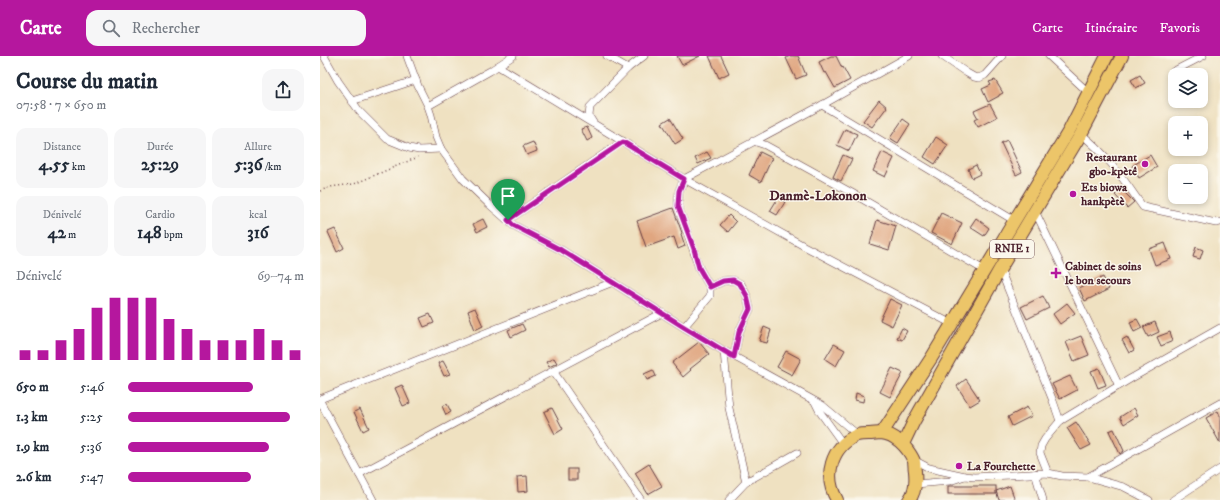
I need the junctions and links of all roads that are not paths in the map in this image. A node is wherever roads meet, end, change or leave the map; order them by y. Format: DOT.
graph roads {
  1 [pos="324,56"];
  2 [pos="407,56"];
  3 [pos="513,56"];
  4 [pos="607,56"];
  5 [pos="644,56"];
  6 [pos="909,56"];
  7 [pos="942,56"];
  8 [pos="1002,56"];
  9 [pos="1049,56"];
  10 [pos="1107,56"];
  11 [pos="1122,56"];
  12 [pos="1203,56"];
  13 [pos="498,66"];
  14 [pos="628,68"];
  15 [pos="1180,68"];
  16 [pos="416,80"];
  17 [pos="1088,92"];
  18 [pos="352,101"];
  19 [pos="822,105"];
  20 [pos="428,106"];
  21 [pos="594,124"];
  22 [pos="1081,134"];
  23 [pos="753,141"];
  24 [pos="623,142"];
  25 [pos="441,149"];
  26 [pos="684,179"];
  27 [pos="1035,211"];
  28 [pos="508,220"];
  29 [pos="1015,221"];
  30 [pos="1220,222"];
  31 [pos="1000,269"];
  32 [pos="984,270"];
  33 [pos="613,282"];
  34 [pos="710,287"];
  35 [pos="662,313"];
  36 [pos="952,324"];
  37 [pos="684,327"];
  38 [pos="1220,328"];
  39 [pos="724,351"];
  40 [pos="734,357"];
  41 [pos="553,371"];
  42 [pos="1119,386"];
  43 [pos="320,400"];
  44 [pos="815,402"];
  45 [pos="1220,403"];
  46 [pos="1060,421"];
  47 [pos="882,433"];
  48 [pos="858,435"];
  49 [pos="843,444"];
  50 [pos="903,444"];
  51 [pos="797,454"];
  52 [pos="914,460"];
  53 [pos="1220,469"];
  54 [pos="1035,473"];
  55 [pos="1048,473"];
  56 [pos="359,474"];
  57 [pos="965,476"];
  58 [pos="1088,477"];
  59 [pos="746,482"];
  60 [pos="916,484"];
  61 [pos="834,498"];
  62 [pos="911,499"];
  63 [pos="373,500"];
  64 [pos="641,500"];
  65 [pos="729,500"];
  66 [pos="1044,500"];
  67 [pos="1149,500"];
  68 [pos="1173,500"];
  1 -- 18 [label="street"];
  2 -- 16 [label="street"];
  3 -- 13 [label="street"];
  4 -- 14 [label="street"];
  5 -- 14 [label="street"];
  6 -- 19 [label="street"];
  7 -- 8 [label="street"];
  9 -- 17 [label="street"];
  10 -- 17 [label="highway, RNIE 1"];
  11 -- 22 [label="highway, RNIE 1"];
  12 -- 15 [label="street"];
  13 -- 20 [label="street"];
  13 -- 21 [label="street"];
  14 -- 21 [label="street"];
  16 -- 18 [label="street"];
  16 -- 20 [label="street"];
  17 -- 29 [label="highway, RNIE 1"];
  18 -- 25 [label="street"];
  19 -- 23 [label="street"];
  19 -- 29 [label="street"];
  20 -- 25 [label="street"];
  21 -- 24 [label="street"];
  22 -- 27 [label="highway, RNIE 1"];
  22 -- 30 [label="street"];
  23 -- 26 [label="street"];
  23 -- 32 [label="street"];
  24 -- 26 [label="street"];
  24 -- 28 [label="street"];
  25 -- 28 [label="street"];
  26 -- 34 [label="street"];
  26 -- 36 [label="street"];
  27 -- 31 [label="highway, RNIE 1"];
  27 -- 42 [label="street"];
  28 -- 33 [label="street"];
  29 -- 32 [label="highway, RNIE 1"];
  31 -- 46 [label="street"];
  31 -- 50 [label="highway, RNIE 1"];
  32 -- 36 [label="highway, RNIE 1"];
  33 -- 35 [label="street"];
  33 -- 43 [label="street"];
  34 -- 37 [label="street"];
  34 -- 40 [label="street"];
  35 -- 37 [label="street"];
  35 -- 41 [label="street"];
  36 -- 47 [label="highway, RNIE 1"];
  37 -- 39 [label="street"];
  38 -- 42 [label="street"];
  39 -- 40 [label="street"];
  39 -- 59 [label="street"];
  40 -- 44 [label="street"];
  41 -- 56 [label="street"];
  41 -- 64 [label="street"];
  42 -- 46 [label="street"];
  43 -- 56 [label="street"];
  44 -- 48 [label="street"];
  44 -- 49 [label="street"];
  45 -- 58 [label="street"];
  46 -- 55 [label="street"];
  47 -- 48 [label="highway"];
  47 -- 50 [label="highway"];
  48 -- 49 [label="highway"];
  49 -- 61 [label="highway"];
  50 -- 52 [label="highway"];
  51 -- 59 [label="street"];
  52 -- 57 [label="street"];
  52 -- 60 [label="highway"];
  53 -- 68 [label="street"];
  54 -- 55 [label="street"];
  54 -- 57 [label="street"];
  54 -- 66 [label="street"];
  55 -- 58 [label="street"];
  56 -- 63 [label="street"];
  57 -- 60 [label="street"];
  58 -- 67 [label="street"];
  59 -- 65 [label="street"];
  60 -- 62 [label="highway"];
}
